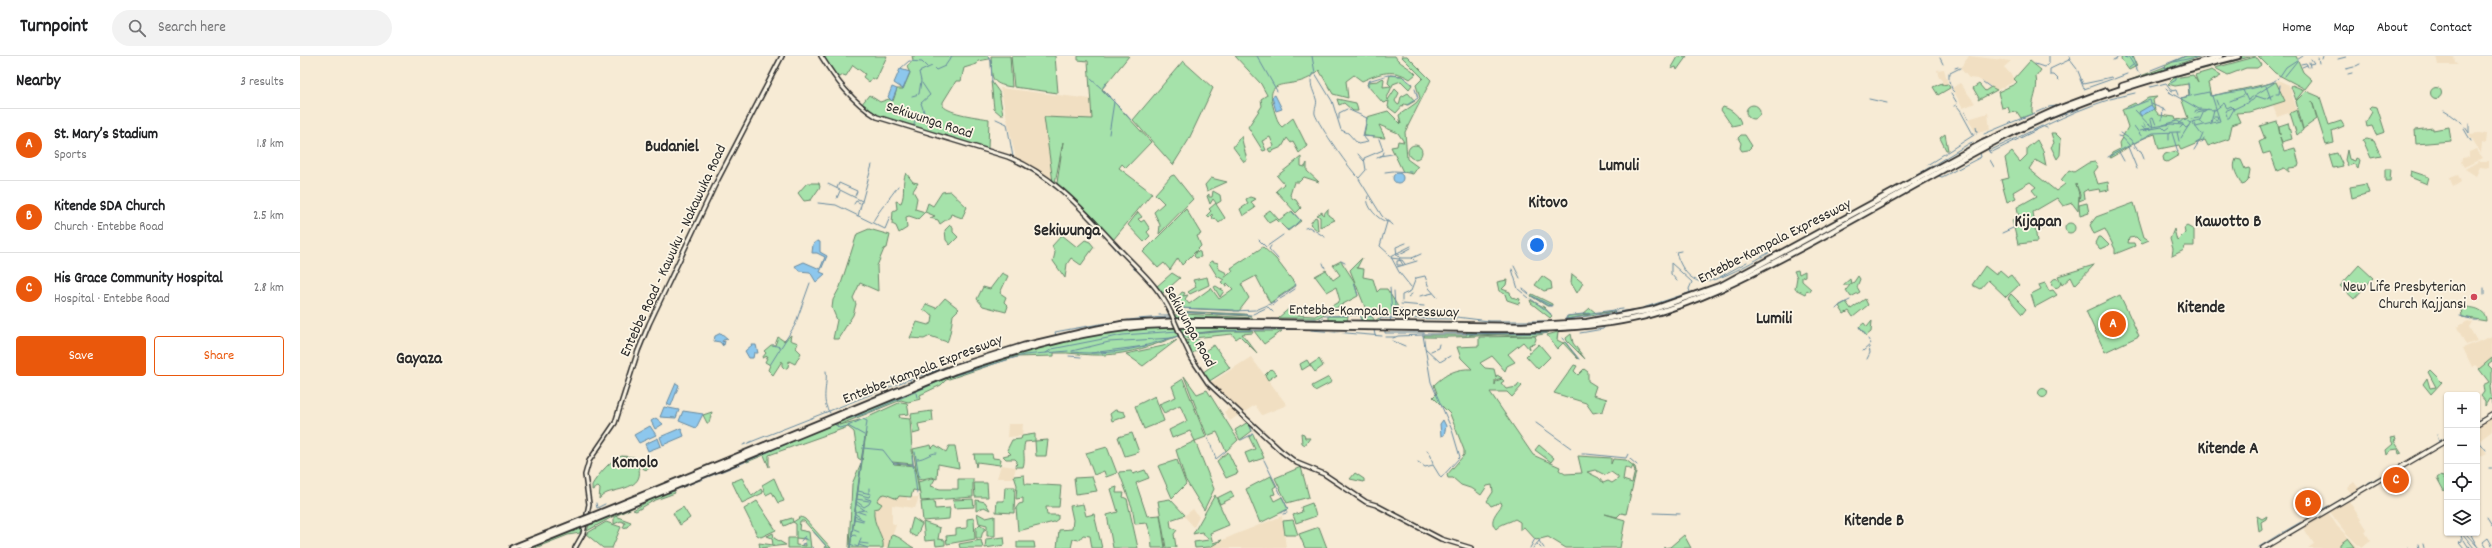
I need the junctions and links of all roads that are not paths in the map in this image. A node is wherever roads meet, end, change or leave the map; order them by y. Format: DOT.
graph roads {
  1 [pos="782,56"];
  2 [pos="821,56"];
  3 [pos="2220,56"];
  4 [pos="2238,56"];
  5 [pos="2492,415"];
  6 [pos="2480,422"];
  7 [pos="2444,442"];
  8 [pos="592,518"];
  9 [pos="582,522"];
  10 [pos="512,548"];
  11 [pos="522,548"];
  12 [pos="575,548"];
  13 [pos="1471,548"];
  14 [pos="2263,548"];
  1 -- 12 [label="main road, Entebbe Road - Kawuku - Nakawuka Road"];
  2 -- 13 [label="main road, Sekiwunga Road, bridge"];
  3 -- 8 [label="highway, Entebbe-Kampala Expressway"];
  4 -- 8 [label="highway, Entebbe-Kampala Expressway"];
  5 -- 6 [label="main road"];
  7 -- 14 [label="main road"];
  8 -- 9 [label="highway, Entebbe-Kampala Expressway, bridge"];
  9 -- 10 [label="highway, Entebbe-Kampala Expressway"];
  9 -- 11 [label="highway, Entebbe-Kampala Expressway"];
}
